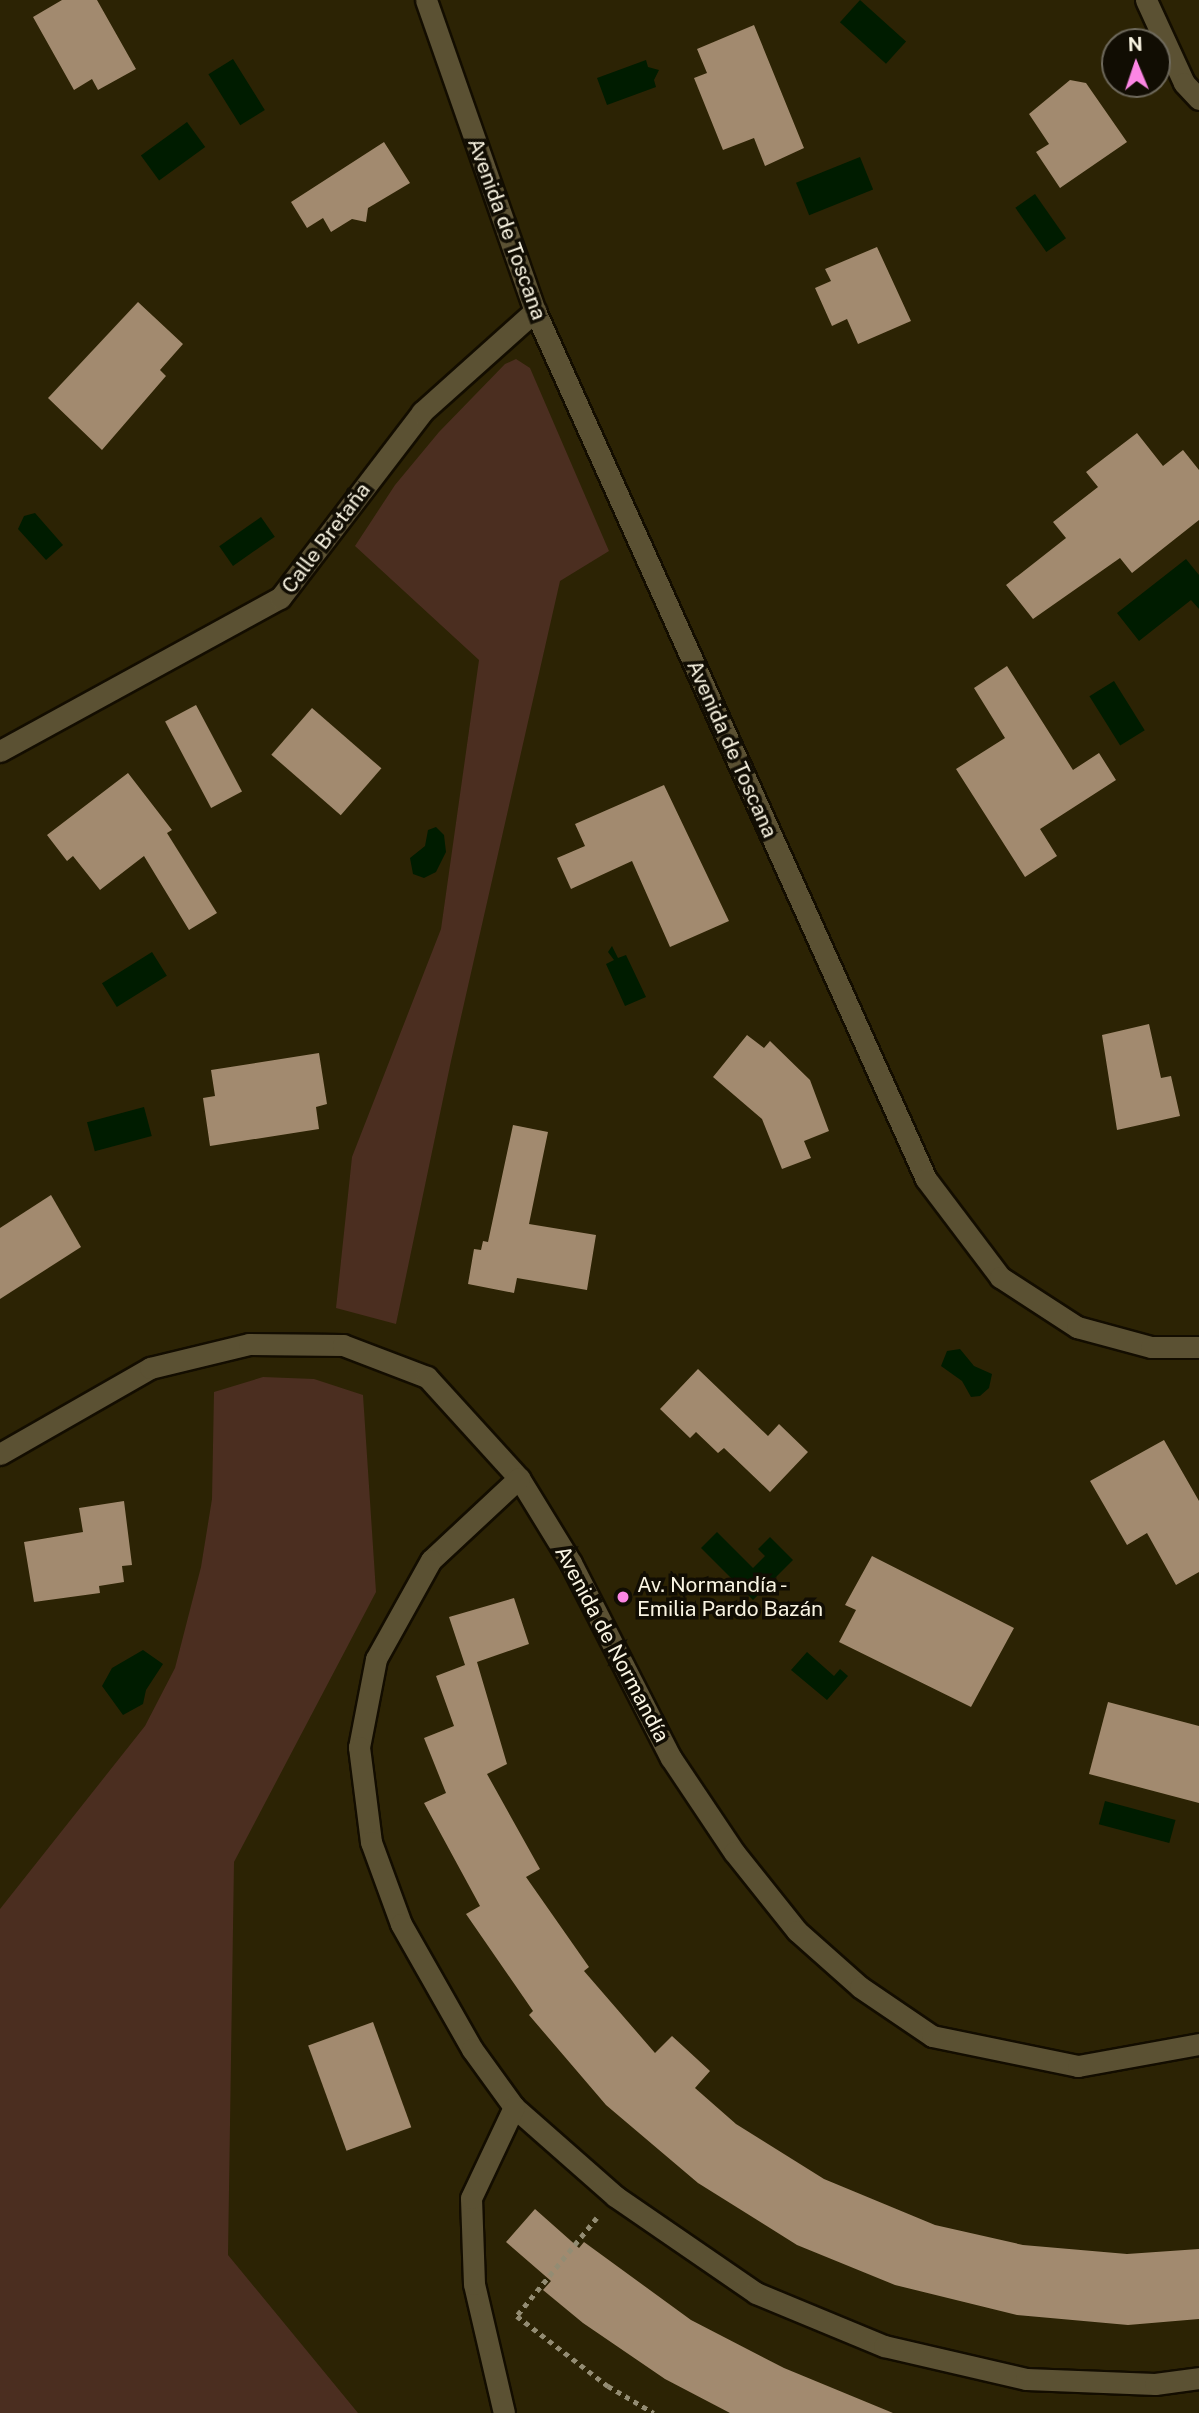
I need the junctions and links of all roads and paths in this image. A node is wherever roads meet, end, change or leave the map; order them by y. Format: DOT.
graph roads {
  1 [pos="426,0"];
  2 [pos="1146,0"];
  3 [pos="1199,99"];
  4 [pos="535,311"];
  5 [pos="0,751"];
  6 [pos="1199,1347"];
  7 [pos="0,1454"];
  8 [pos="519,1478"];
  9 [pos="1199,2044"];
  10 [pos="514,2107"];
  11 [pos="615,2196"];
  12 [pos="1199,2378"];
  13 [pos="504,2413"];
  14 [pos="654,2413"];
  1 -- 4 [label="street, Avenida de Toscana"];
  2 -- 3 [label="street"];
  4 -- 5 [label="street, Calle Bretaña"];
  4 -- 6 [label="street, Avenida de Toscana"];
  7 -- 8 [label="street, Avenida de Normandía"];
  8 -- 9 [label="street, Avenida de Normandía"];
  8 -- 10 [label="street"];
  10 -- 11 [label="street"];
  10 -- 13 [label="street"];
  11 -- 12 [label="street"];
  11 -- 14 [label="path"];
}
